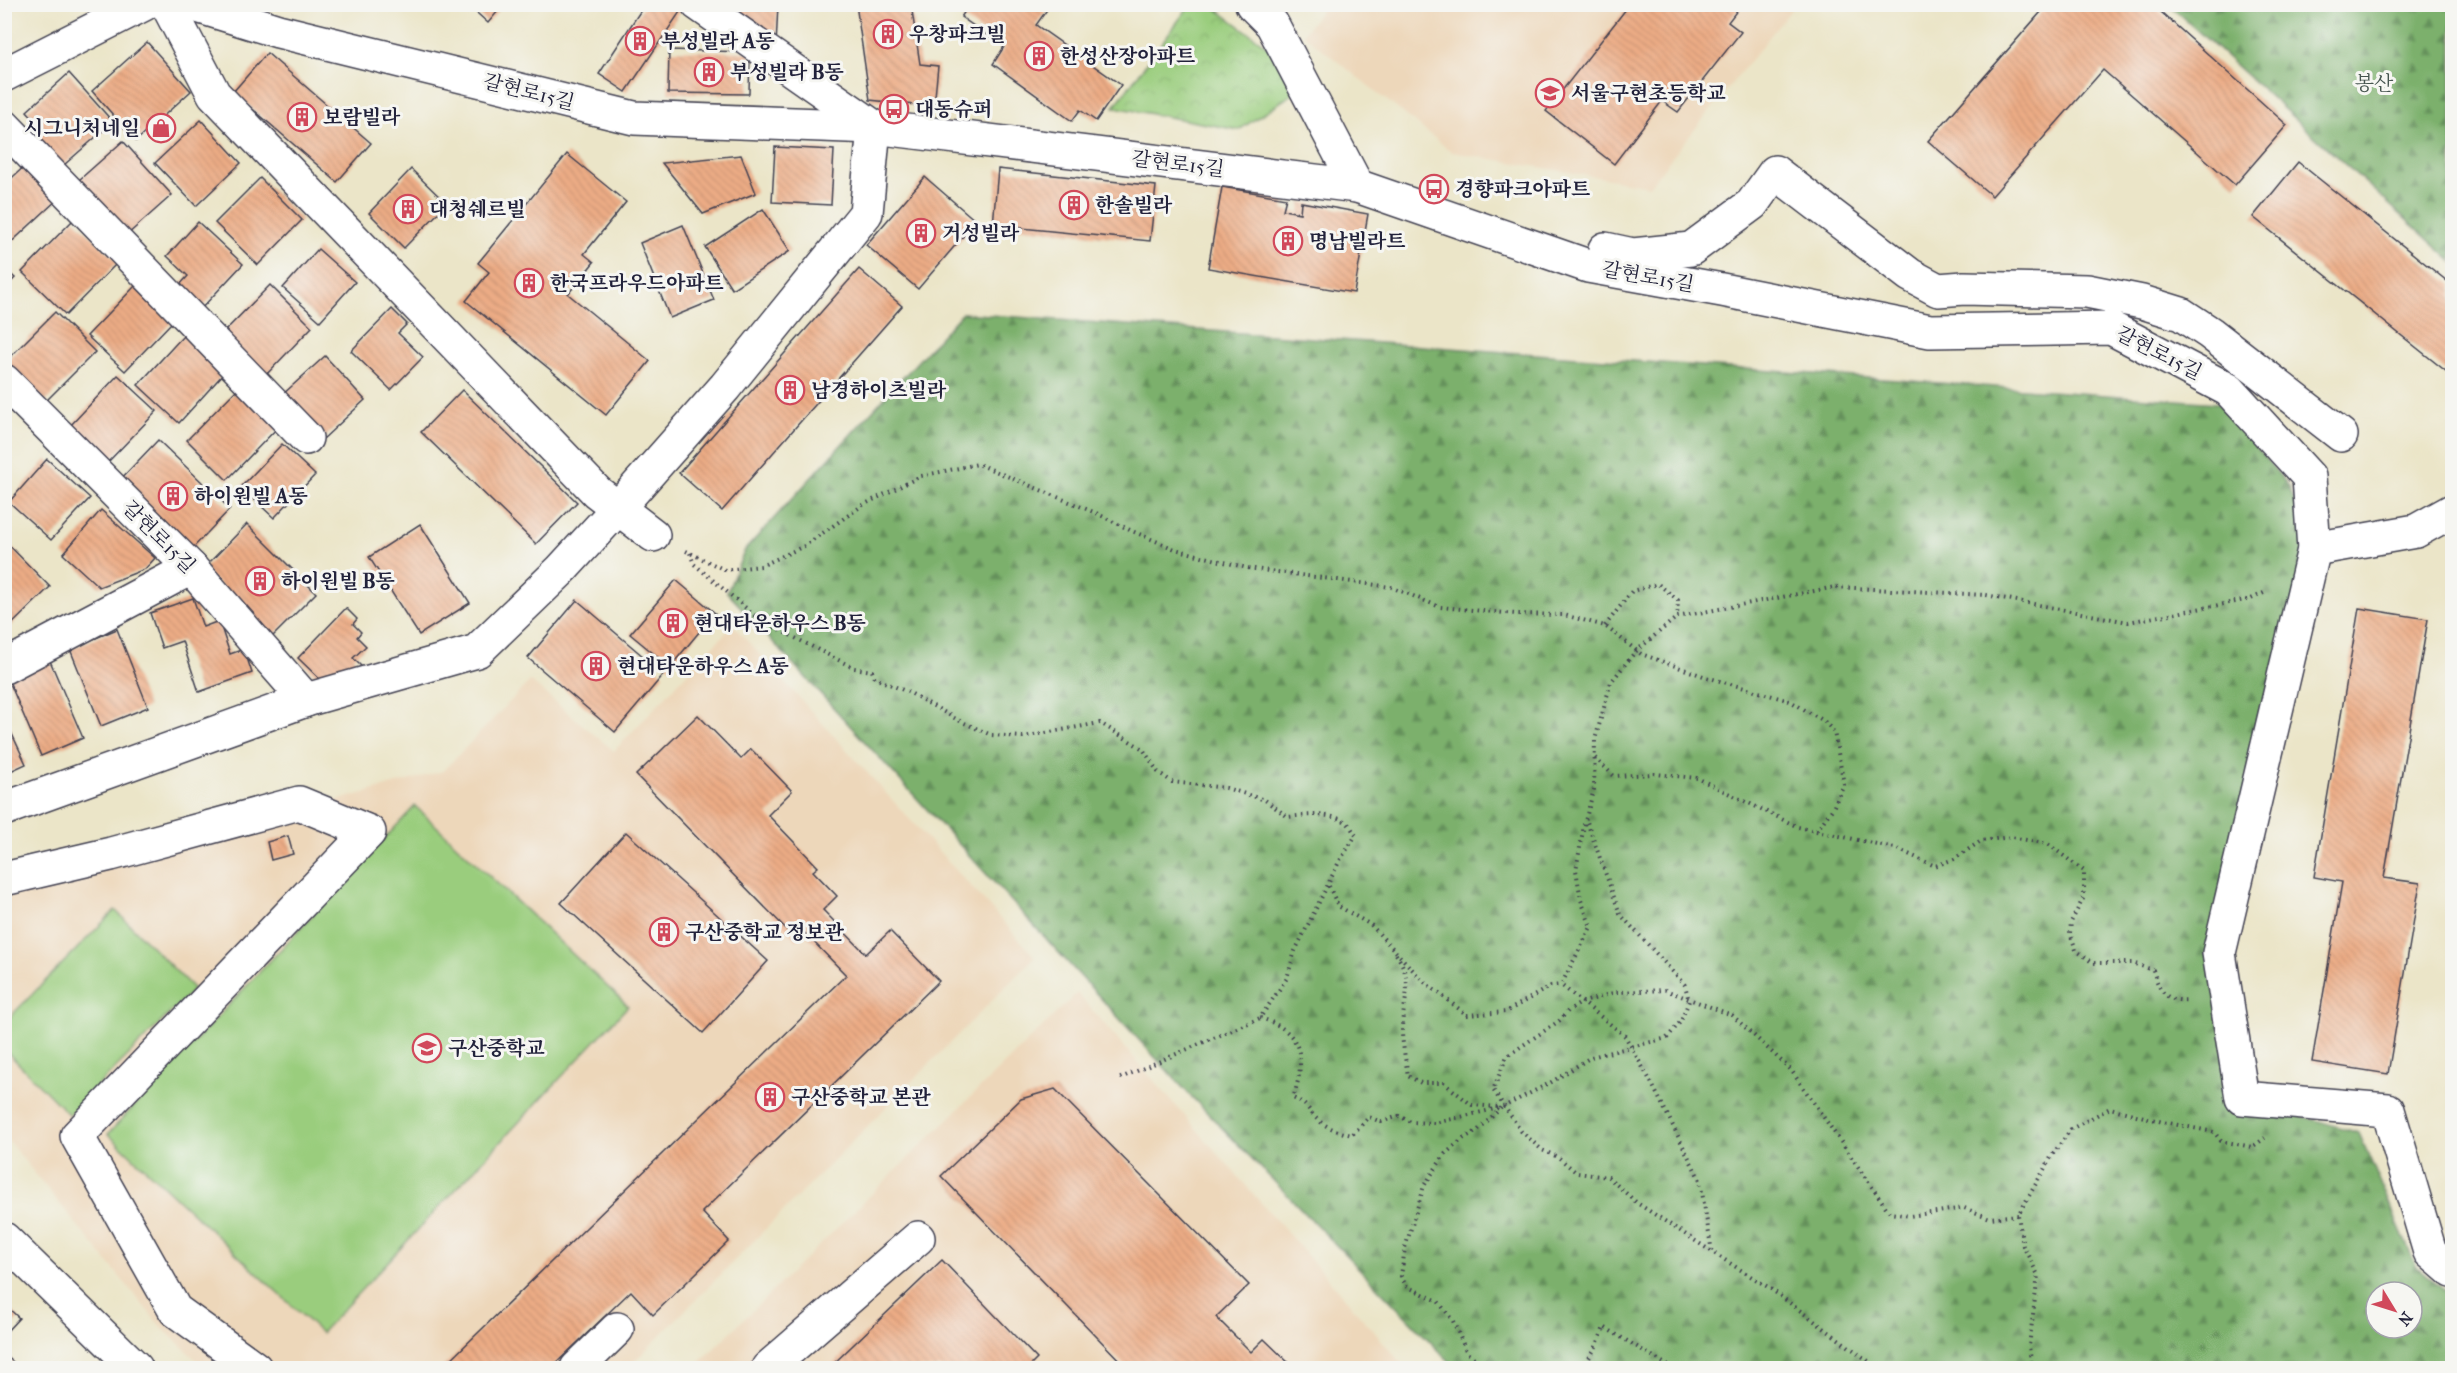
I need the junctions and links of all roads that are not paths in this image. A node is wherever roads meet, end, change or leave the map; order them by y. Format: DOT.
graph roads {
  1 [pos="144,4"];
  2 [pos="167,4"];
  3 [pos="191,4"];
  4 [pos="698,4"];
  5 [pos="1252,4"];
  6 [pos="4,75"];
  7 [pos="4,126"];
  8 [pos="874,127"];
  9 [pos="1357,186"];
  10 [pos="1495,234"];
  11 [pos="4,381"];
  12 [pos="2341,435"];
  13 [pos="306,438"];
  14 [pos="618,508"];
  15 [pos="2452,511"];
  16 [pos="652,535"];
  17 [pos="2314,549"];
  18 [pos="191,568"];
  19 [pos="5,665"];
  20 [pos="306,700"];
  21 [pos="4,809"];
  22 [pos="4,879"];
  23 [pos="918,1238"];
  24 [pos="4,1239"];
  25 [pos="2452,1271"];
  26 [pos="617,1329"];
  27 [pos="136,1368"];
  28 [pos="255,1368"];
  29 [pos="577,1368"];
  30 [pos="768,1368"];
  1 -- 6 [label="street"];
  2 -- 14 [label="street"];
  3 -- 8 [label="street, 갈현로15길"];
  4 -- 8 [label="street"];
  5 -- 9 [label="street"];
  7 -- 13 [label="street"];
  8 -- 9 [label="street, 갈현로15길"];
  8 -- 14 [label="street"];
  9 -- 10 [label="street, 갈현로15길"];
  10 -- 12 [label="street"];
  10 -- 17 [label="street, 갈현로15길"];
  11 -- 18 [label="street, 갈현로15길"];
  14 -- 16 [label="street"];
  14 -- 20 [label="street"];
  15 -- 17 [label="street"];
  17 -- 25 [label="street, 갈현로15길"];
  18 -- 19 [label="street"];
  18 -- 20 [label="street, 갈현로15길"];
  20 -- 21 [label="street"];
  22 -- 28 [label="street"];
  23 -- 30 [label="street"];
  24 -- 27 [label="street"];
  26 -- 29 [label="street"];
}
